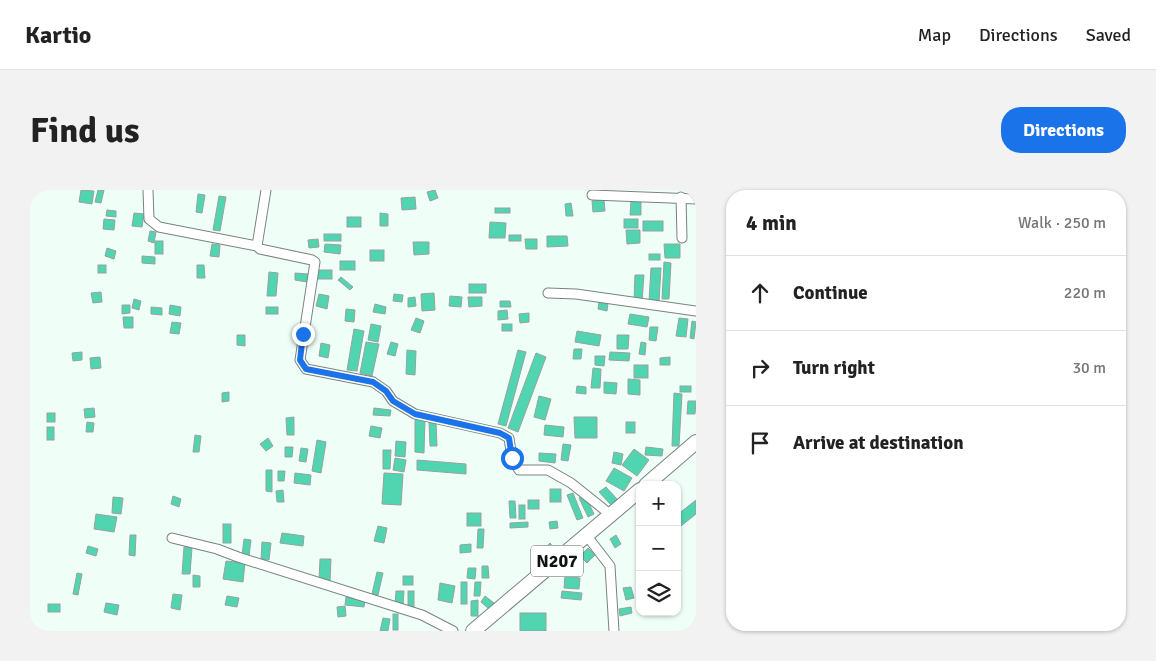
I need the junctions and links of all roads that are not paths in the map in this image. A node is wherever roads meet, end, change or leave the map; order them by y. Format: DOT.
graph roads {
  1 [pos="148,190"];
  2 [pos="266,190"];
  3 [pos="592,195"];
  4 [pos="682,197"];
  5 [pos="696,199"];
  6 [pos="682,238"];
  7 [pos="257,246"];
  8 [pos="548,293"];
  9 [pos="696,311"];
  10 [pos="695,443"];
  11 [pos="651,481"];
  12 [pos="636,493"];
  13 [pos="611,515"];
  14 [pos="587,536"];
  15 [pos="172,538"];
  16 [pos="453,631"];
  17 [pos="473,631"];
  18 [pos="614,631"];
  1 -- 7 [label="street"];
  2 -- 7 [label="street"];
  3 -- 4 [label="street"];
  4 -- 5 [label="street"];
  4 -- 6 [label="street"];
  7 -- 13 [label="street"];
  8 -- 9 [label="street"];
  10 -- 11 [label="highway"];
  12 -- 13 [label="highway, N207"];
  13 -- 14 [label="highway, N207"];
  14 -- 17 [label="highway, N207"];
  14 -- 18 [label="street"];
  15 -- 16 [label="street"];
}
